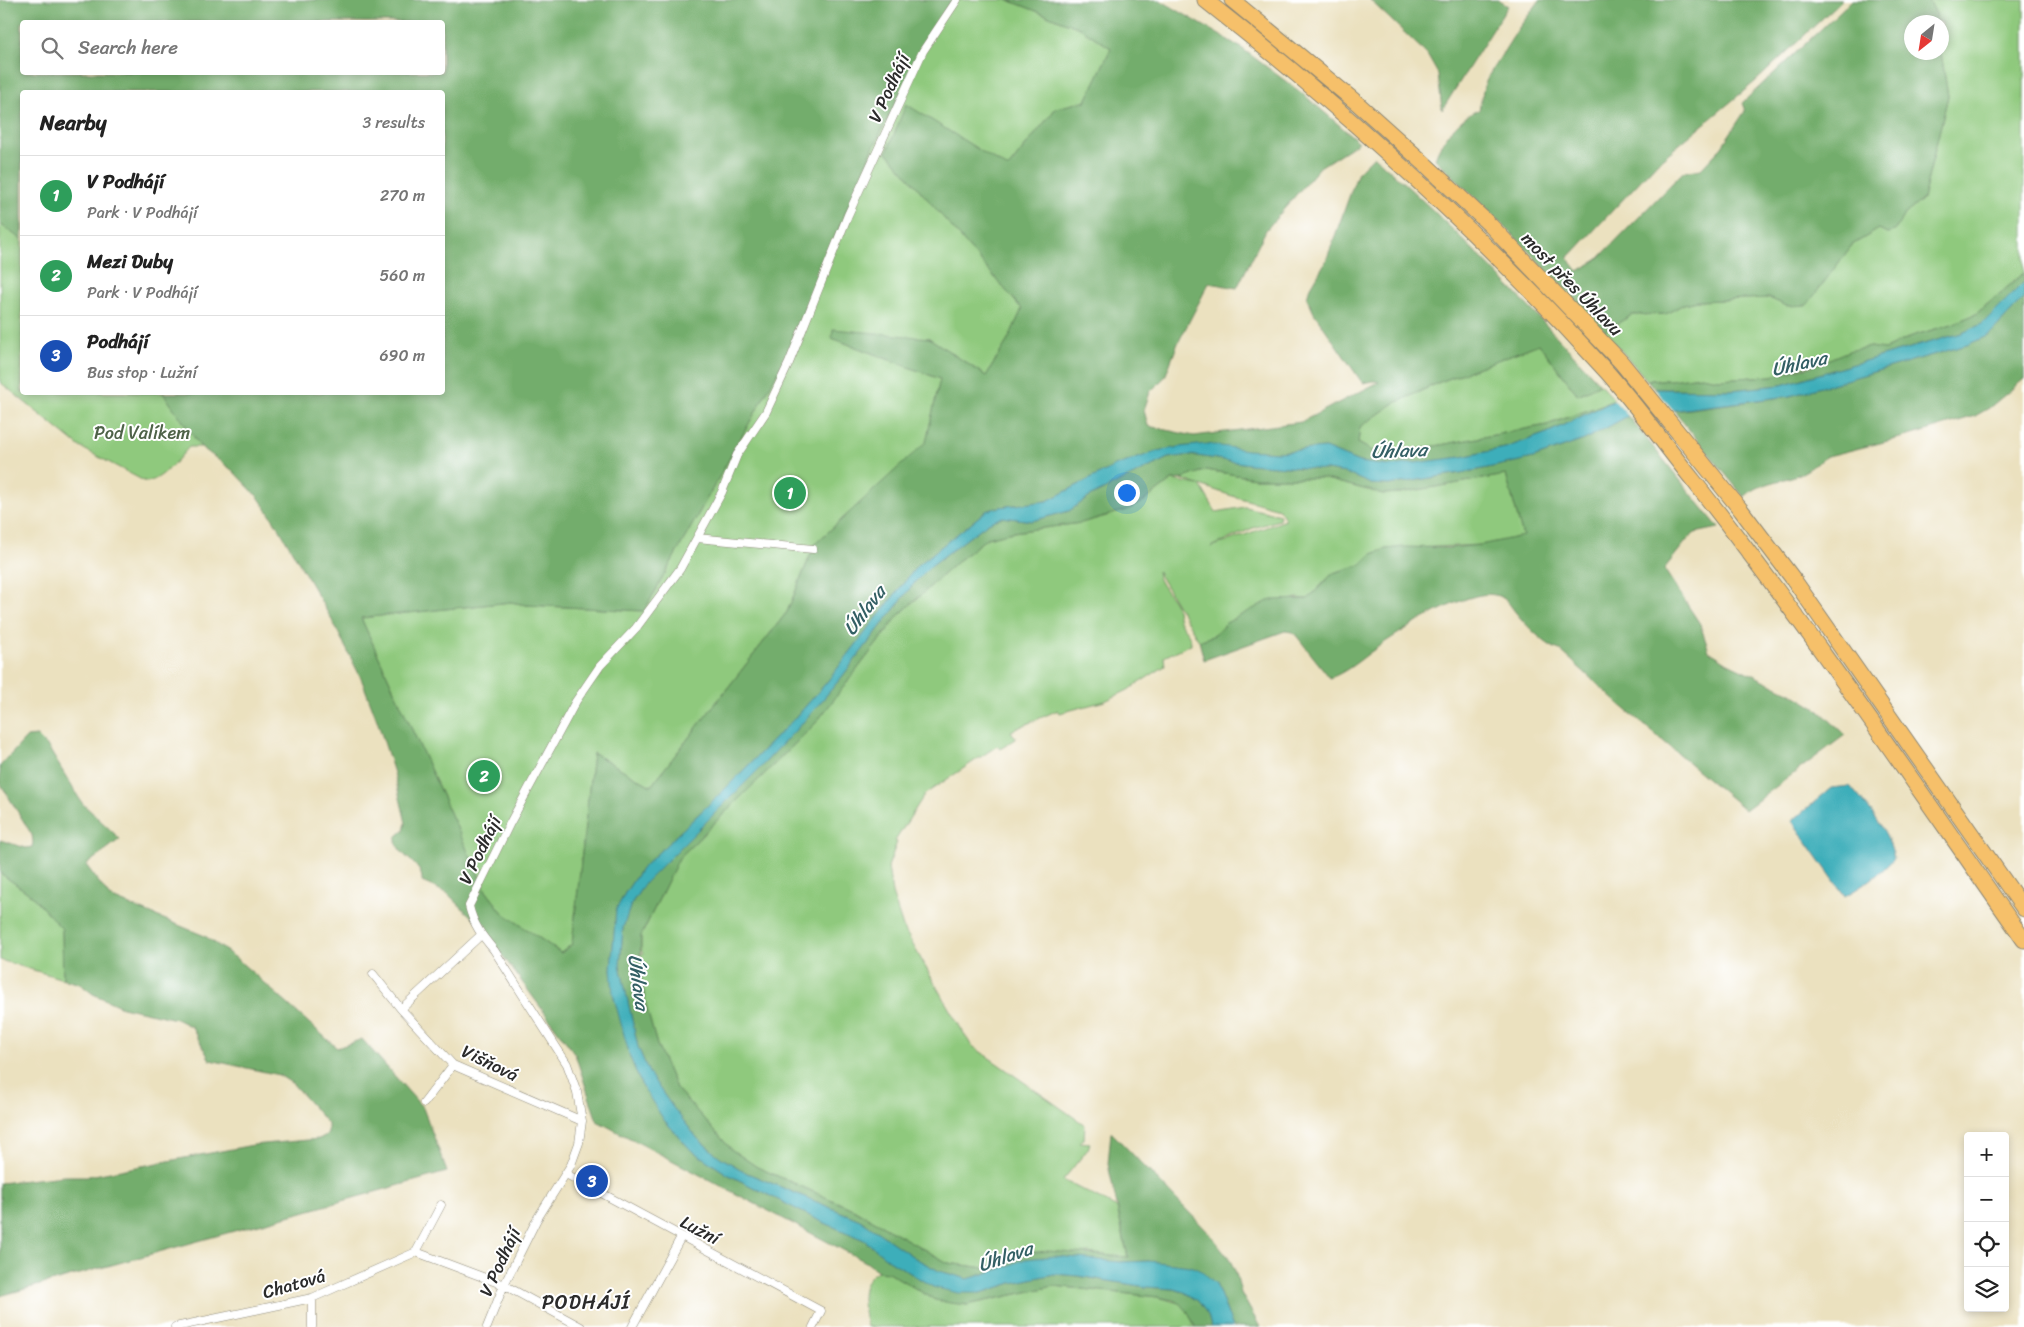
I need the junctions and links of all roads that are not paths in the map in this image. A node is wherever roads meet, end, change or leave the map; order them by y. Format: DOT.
graph roads {
  1 [pos="957,0"];
  2 [pos="1205,0"];
  3 [pos="1232,0"];
  4 [pos="697,538"];
  5 [pos="813,549"];
  6 [pos="2024,909"];
  7 [pos="481,934"];
  8 [pos="2024,940"];
  9 [pos="373,974"];
  10 [pos="401,1009"];
  11 [pos="453,1065"];
  12 [pos="424,1103"];
  13 [pos="582,1121"];
  14 [pos="566,1174"];
  15 [pos="441,1205"];
  16 [pos="681,1237"];
  17 [pos="416,1252"];
  18 [pos="504,1285"];
  19 [pos="312,1298"];
  20 [pos="175,1327"];
  21 [pos="312,1327"];
  22 [pos="487,1327"];
  23 [pos="581,1327"];
  24 [pos="632,1327"];
  25 [pos="813,1327"];
  1 -- 4 [label="street, V Podhájí"];
  2 -- 8 [label="highway, most přes Úhlavu"];
  3 -- 6 [label="highway, most přes Úhlavu"];
  4 -- 5 [label="street"];
  4 -- 7 [label="street, V Podhájí"];
  7 -- 10 [label="street"];
  7 -- 13 [label="street, V Podhájí"];
  9 -- 10 [label="street, Višňová"];
  10 -- 11 [label="street, Višňová"];
  11 -- 12 [label="street"];
  11 -- 13 [label="street, Višňová"];
  13 -- 14 [label="street, V Podhájí"];
  14 -- 16 [label="street, Lužní"];
  14 -- 18 [label="street, V Podhájí"];
  15 -- 17 [label="street"];
  16 -- 24 [label="street"];
  16 -- 25 [label="street, Lužní"];
  17 -- 18 [label="street"];
  17 -- 19 [label="street, Chatová"];
  18 -- 22 [label="street, V Podhájí"];
  18 -- 23 [label="street"];
  19 -- 20 [label="street, Chatová"];
  19 -- 21 [label="street"];
}
